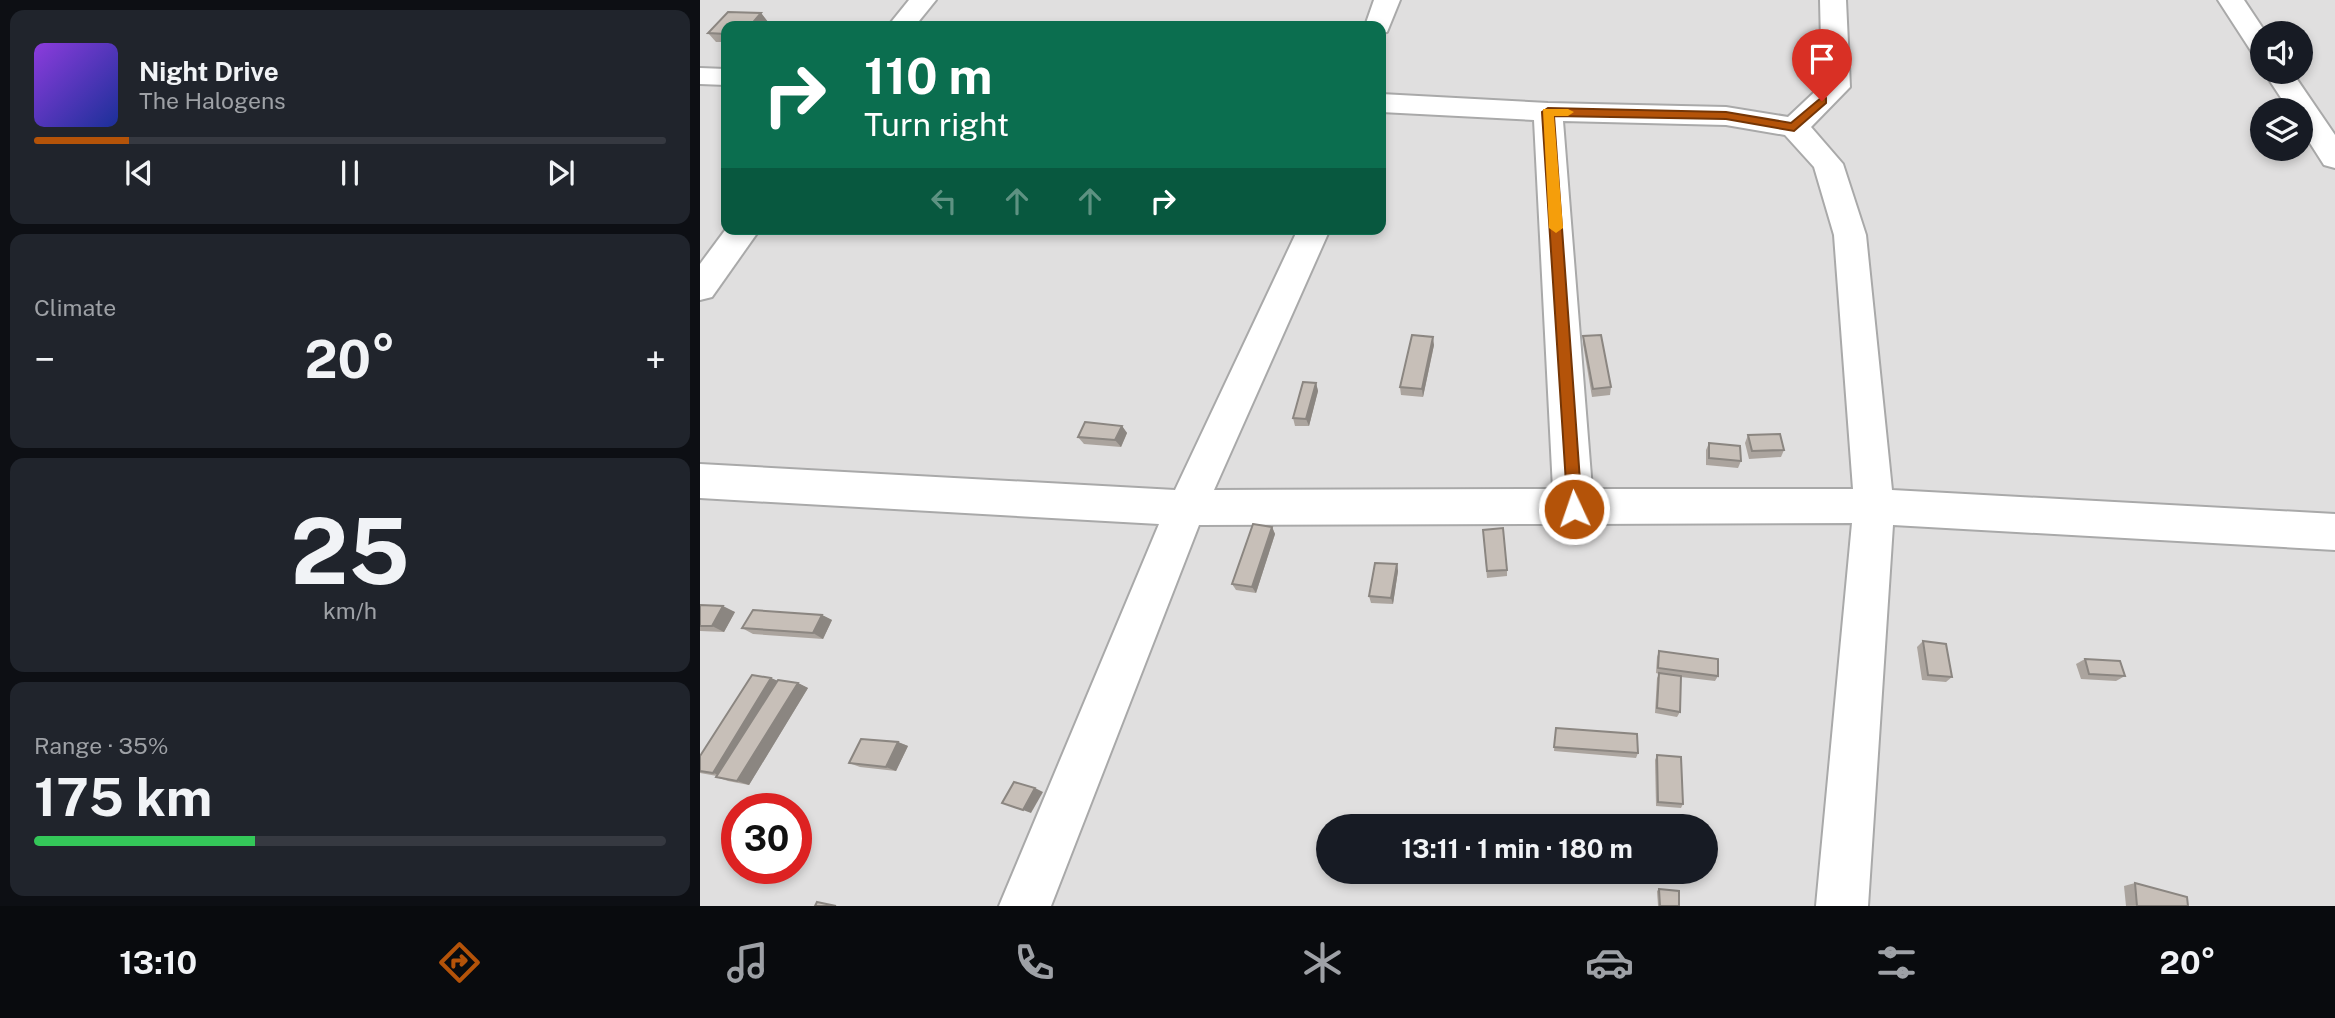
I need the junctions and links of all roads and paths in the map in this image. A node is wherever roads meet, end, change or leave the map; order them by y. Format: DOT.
graph roads {
  1 [pos="923,0"];
  2 [pos="1387,0"];
  3 [pos="1833,0"];
  4 [pos="2231,0"];
  5 [pos="905,21"];
  6 [pos="1380,21"];
  7 [pos="2250,28"];
  8 [pos="700,76"];
  9 [pos="721,77"];
  10 [pos="2286,84"];
  11 [pos="1386,103"];
  12 [pos="1548,112"];
  13 [pos="1794,127"];
  14 [pos="2335,158"];
  15 [pos="740,235"];
  16 [pos="1311,235"];
  17 [pos="700,288"];
  18 [pos="700,481"];
  19 [pos="1874,506"];
  20 [pos="1186,508"];
  21 [pos="1574,509"];
  22 [pos="2335,532"];
  23 [pos="1025,906"];
  24 [pos="1842,906"];
  1 -- 5 [label="street"];
  2 -- 6 [label="street"];
  3 -- 13 [label="street"];
  4 -- 7 [label="street"];
  8 -- 9 [label="street"];
  10 -- 14 [label="street"];
  11 -- 12 [label="street"];
  12 -- 13 [label="street"];
  12 -- 21 [label="street"];
  13 -- 19 [label="street"];
  15 -- 17 [label="street"];
  16 -- 20 [label="street"];
  18 -- 20 [label="street"];
  19 -- 21 [label="street"];
  19 -- 22 [label="street"];
  19 -- 24 [label="street"];
  20 -- 21 [label="street"];
  20 -- 23 [label="street"];
}
